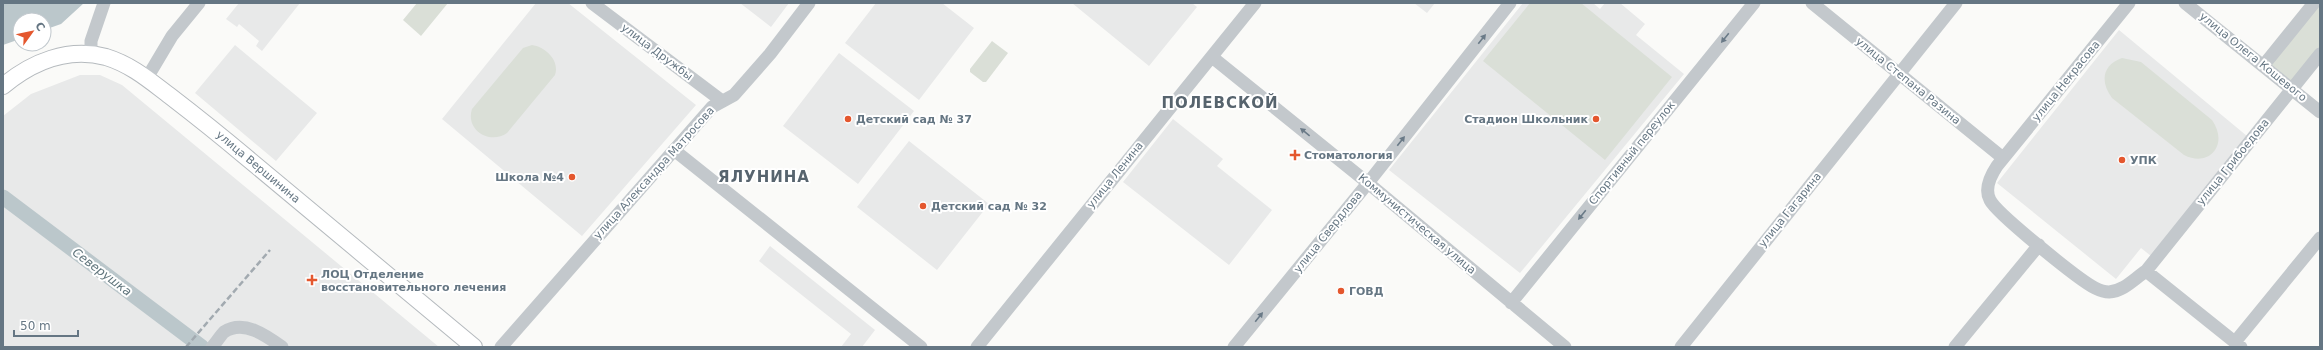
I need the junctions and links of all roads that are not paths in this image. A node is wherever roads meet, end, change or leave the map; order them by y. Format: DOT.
graph roads {
  1 [pos="104,3"];
  2 [pos="199,3"];
  3 [pos="592,3"];
  4 [pos="809,3"];
  5 [pos="1255,3"];
  6 [pos="1510,3"];
  7 [pos="1812,3"];
  8 [pos="1956,3"];
  9 [pos="2129,3"];
  10 [pos="2185,3"];
  11 [pos="2314,3"];
  12 [pos="1752,5"];
  13 [pos="606,7"];
  14 [pos="2320,54"];
  15 [pos="91,55"];
  16 [pos="1212,56"];
  17 [pos="2263,66"];
  18 [pos="1899,74"];
  19 [pos="147,78"];
  20 [pos="3,86"];
  21 [pos="2292,89"];
  22 [pos="722,101"];
  23 [pos="2320,112"];
  24 [pos="674,150"];
  25 [pos="2003,158"];
  26 [pos="1368,183"];
  27 [pos="2320,238"];
  28 [pos="2039,245"];
  29 [pos="2146,271"];
  30 [pos="1511,302"];
  31 [pos="2239,344"];
  32 [pos="212,347"];
  33 [pos="282,347"];
  34 [pos="474,347"];
  35 [pos="501,347"];
  36 [pos="921,347"];
  37 [pos="977,347"];
  38 [pos="1234,347"];
  39 [pos="1565,347"];
  40 [pos="1681,347"];
  41 [pos="1955,347"];
  1 -- 15 [label="street"];
  2 -- 19 [label="street"];
  3 -- 13 [label="street, улица Дружбы"];
  4 -- 22 [label="street, улица Александра Матросова"];
  5 -- 16 [label="street, улица Ленина"];
  26 -- 6 [label="street, улица Свердлова, one-way"];
  7 -- 18 [label="street, улица Степана Разина"];
  8 -- 18 [label="street, улица Гагарина"];
  9 -- 25 [label="street, улица Некрасова"];
  10 -- 17 [label="street, улица Олега Кошевого"];
  11 -- 17 [label="street"];
  12 -- 30 [label="street, Спортивный переулок, one-way"];
  13 -- 22 [label="street, улица Дружбы"];
  14 -- 21 [label="street, улица Грибоедова"];
  15 -- 19 [label="main road, улица Вершинина"];
  15 -- 20 [label="main road, улица Вершинина"];
  26 -- 16 [label="street, Коммунистическая улица, one-way"];
  16 -- 37 [label="street, улица Ленина"];
  17 -- 21 [label="street, улица Олега Кошевого"];
  18 -- 25 [label="street, улица Степана Разина"];
  18 -- 40 [label="street, улица Гагарина"];
  19 -- 34 [label="main road, улица Вершинина"];
  21 -- 23 [label="street, улица Олега Кошевого"];
  21 -- 29 [label="street, улица Грибоедова"];
  22 -- 24 [label="street, улица Александра Матросова"];
  24 -- 35 [label="street, улица Александра Матросова"];
  24 -- 36 [label="street"];
  25 -- 28 [label="street, улица Некрасова"];
  26 -- 30 [label="street, Коммунистическая улица"];
  38 -- 26 [label="street, улица Свердлова, one-way"];
  27 -- 31 [label="street"];
  28 -- 29 [label="street, улица Грибоедова"];
  28 -- 41 [label="street"];
  29 -- 31 [label="street"];
  30 -- 39 [label="street, Коммунистическая улица"];
  32 -- 33 [label="street"];
}
